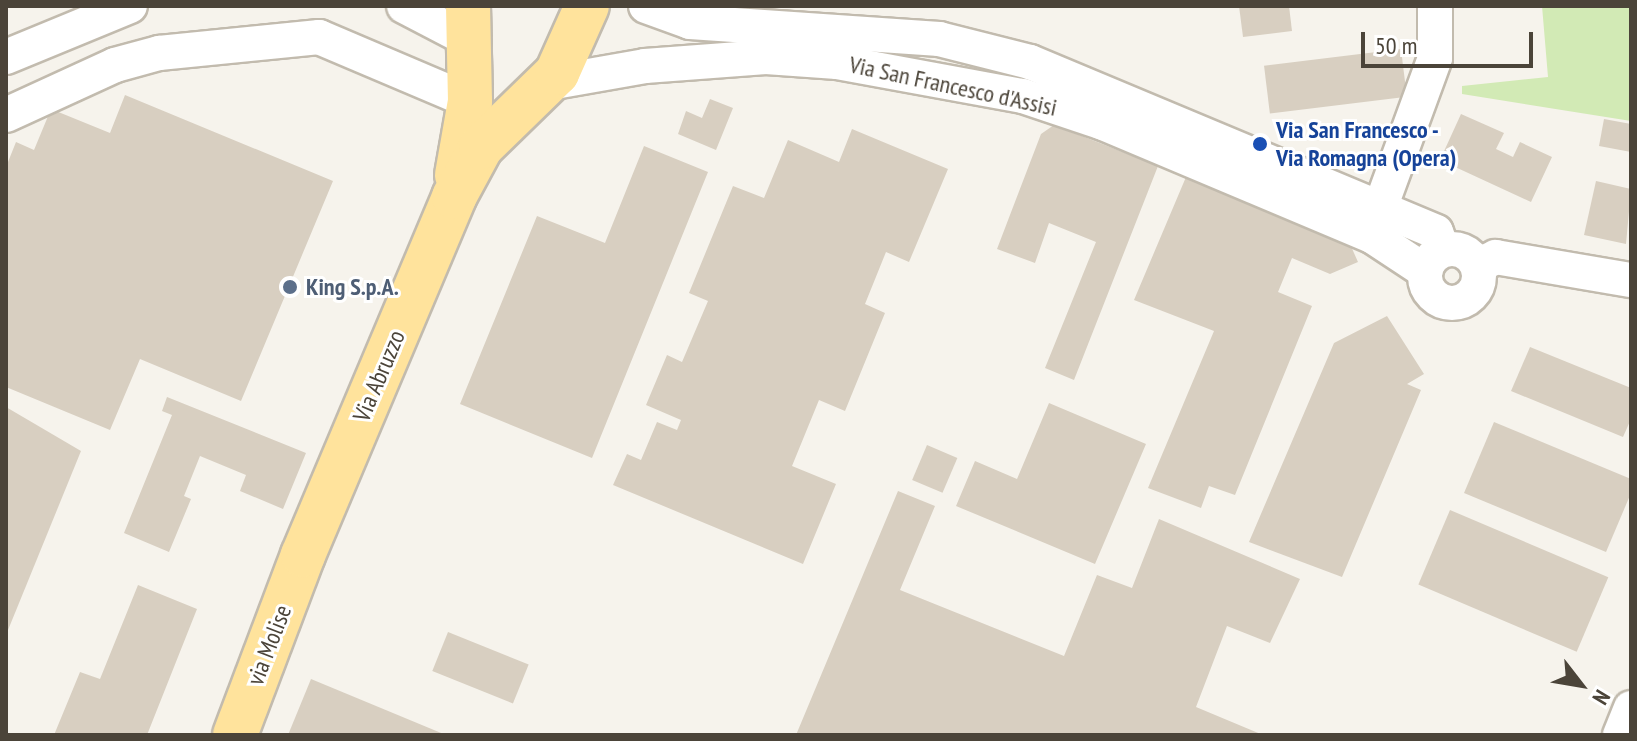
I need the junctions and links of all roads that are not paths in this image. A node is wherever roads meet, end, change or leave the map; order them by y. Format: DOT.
graph roads {
  1 [pos="130,6"];
  2 [pos="404,6"];
  3 [pos="587,6"];
  4 [pos="646,6"];
  5 [pos="1435,6"];
  6 [pos="467,23"];
  7 [pos="6,57"];
  8 [pos="543,84"];
  9 [pos="470,101"];
  10 [pos="6,115"];
  11 [pos="454,197"];
  12 [pos="1379,211"];
  13 [pos="1434,261"];
  14 [pos="1478,266"];
  15 [pos="1631,280"];
  16 [pos="303,555"];
  17 [pos="1631,708"];
  18 [pos="235,735"];
  19 [pos="1620,735"];
  1 -- 7 [label="street"];
  2 -- 6 [label="street"];
  3 -- 8 [label="main road, Via Abruzzo"];
  4 -- 12 [label="street, Via San Francesco d'Assisi"];
  5 -- 12 [label="street"];
  6 -- 8 [label="main road"];
  6 -- 9 [label="main road, Via Abruzzo"];
  8 -- 11 [label="main road, Via Abruzzo"];
  8 -- 13 [label="street, Via San Francesco d'Assisi"];
  9 -- 10 [label="street"];
  9 -- 11 [label="main road, Via Abruzzo"];
  11 -- 16 [label="main road, Via Abruzzo"];
  12 -- 13 [label="street, Via San Francesco d'Assisi"];
  13 -- 14 [label="street"];
  13 -- 14 [label="street"];
  14 -- 15 [label="street"];
  16 -- 18 [label="main road, via Molise"];
  17 -- 19 [label="street"];
}
